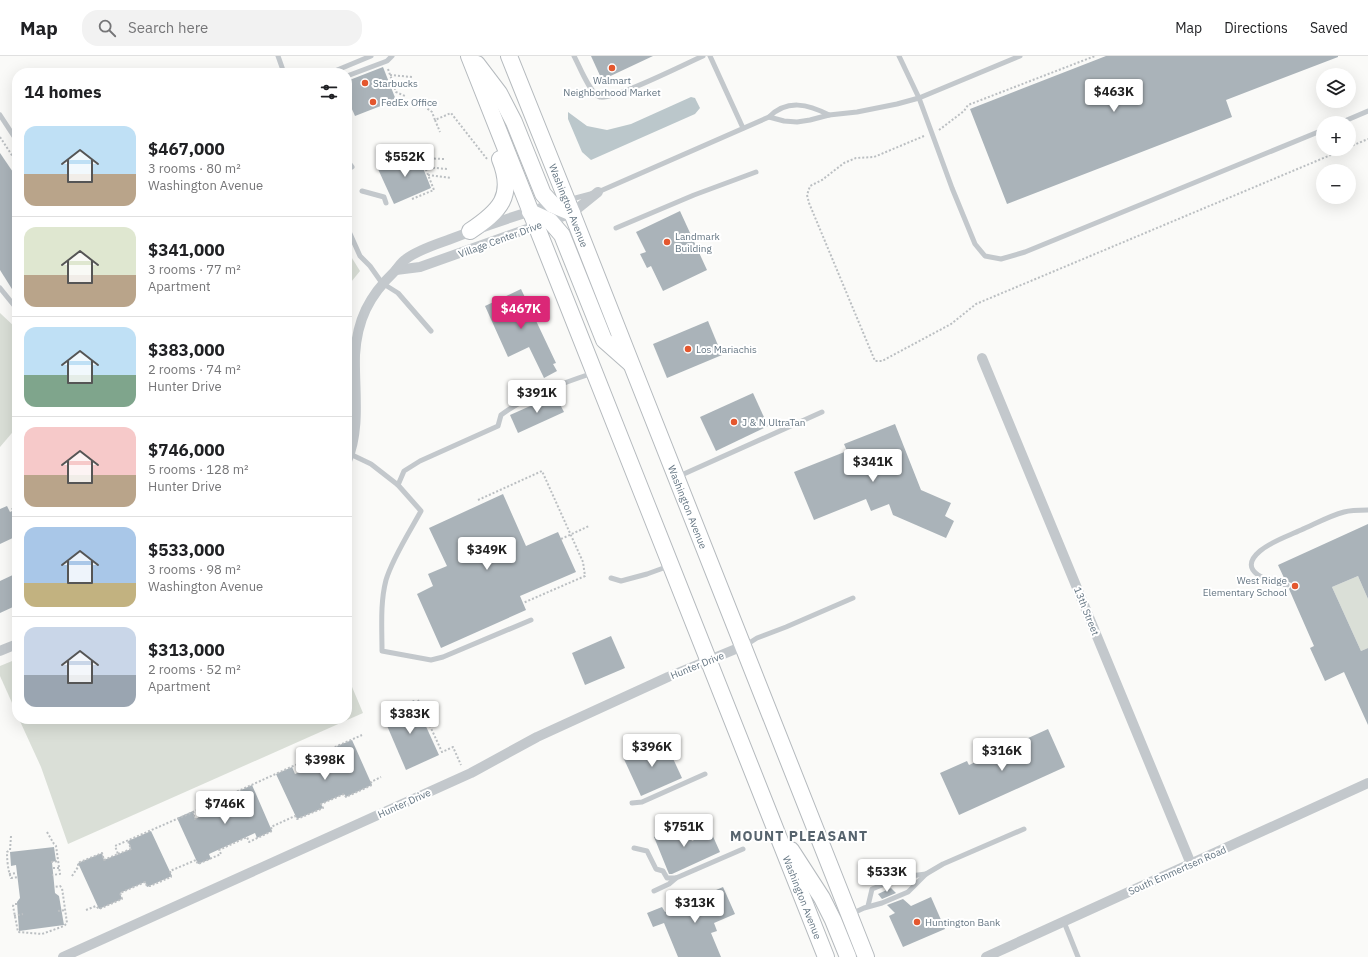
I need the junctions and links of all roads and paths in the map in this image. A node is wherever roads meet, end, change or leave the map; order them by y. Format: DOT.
graph roads {
  1 [pos="278,56"];
  2 [pos="371,56"];
  3 [pos="392,56"];
  4 [pos="465,56"];
  5 [pos="470,56"];
  6 [pos="509,56"];
  7 [pos="574,56"];
  8 [pos="703,56"];
  9 [pos="710,56"];
  10 [pos="899,56"];
  11 [pos="1020,56"];
  12 [pos="1096,56"];
  13 [pos="282,68"];
  14 [pos="342,68"];
  15 [pos="388,68"];
  16 [pos="352,74"];
  17 [pos="390,75"];
  18 [pos="412,77"];
  19 [pos="393,84"];
  20 [pos="416,86"];
  21 [pos="405,96"];
  22 [pos="919,98"];
  23 [pos="422,104"];
  24 [pos="1368,111"];
  25 [pos="0,115"];
  26 [pos="829,115"];
  27 [pos="1356,116"];
  28 [pos="769,117"];
  29 [pos="435,120"];
  30 [pos="743,128"];
  31 [pos="440,132"];
  32 [pos="12,133"];
  33 [pos="931,133"];
  34 [pos="1316,133"];
  35 [pos="0,137"];
  36 [pos="1368,139"];
  37 [pos="1356,144"];
  38 [pos="430,153"];
  39 [pos="12,155"];
  40 [pos="1328,156"];
  41 [pos="422,158"];
  42 [pos="444,159"];
  43 [pos="491,164"];
  44 [pos="425,167"];
  45 [pos="447,169"];
  46 [pos="756,172"];
  47 [pos="428,175"];
  48 [pos="451,178"];
  49 [pos="362,191"];
  50 [pos="598,192"];
  51 [pos="412,200"];
  52 [pos="386,203"];
  53 [pos="564,206"];
  54 [pos="538,220"];
  55 [pos="616,228"];
  56 [pos="470,231"];
  57 [pos="352,238"];
  58 [pos="396,270"];
  59 [pos="382,283"];
  60 [pos="0,288"];
  61 [pos="12,303"];
  62 [pos="431,331"];
  63 [pos="982,358"];
  64 [pos="631,363"];
  65 [pos="594,373"];
  66 [pos="822,412"];
  67 [pos="352,443"];
  68 [pos="352,457"];
  69 [pos="676,477"];
  70 [pos="398,485"];
  71 [pos="478,500"];
  72 [pos="1368,510"];
  73 [pos="588,526"];
  74 [pos="571,534"];
  75 [pos="561,539"];
  76 [pos="672,565"];
  77 [pos="611,578"];
  78 [pos="1287,585"];
  79 [pos="853,598"];
  80 [pos="523,603"];
  81 [pos="531,620"];
  82 [pos="12,646"];
  83 [pos="743,646"];
  84 [pos="0,651"];
  85 [pos="710,660"];
  86 [pos="418,700"];
  87 [pos="362,735"];
  88 [pos="705,774"];
  89 [pos="465,775"];
  90 [pos="382,777"];
  91 [pos="1368,783"];
  92 [pos="236,792"];
  93 [pos="228,796"];
  94 [pos="232,803"];
  95 [pos="632,803"];
  96 [pos="217,809"];
  97 [pos="193,811"];
  98 [pos="204,814"];
  99 [pos="774,826"];
  100 [pos="1024,829"];
  101 [pos="47,832"];
  102 [pos="11,836"];
  103 [pos="128,841"];
  104 [pos="634,848"];
  105 [pos="743,849"];
  106 [pos="118,854"];
  107 [pos="51,862"];
  108 [pos="59,862"];
  109 [pos="1191,864"];
  110 [pos="53,868"];
  111 [pos="59,868"];
  112 [pos="16,873"];
  113 [pos="9,874"];
  114 [pos="926,874"];
  115 [pos="52,875"];
  116 [pos="72,876"];
  117 [pos="18,877"];
  118 [pos="676,878"];
  119 [pos="54,887"];
  120 [pos="654,891"];
  121 [pos="60,899"];
  122 [pos="64,899"];
  123 [pos="17,904"];
  124 [pos="868,906"];
  125 [pos="65,910"];
  126 [pos="86,910"];
  127 [pos="58,911"];
  128 [pos="23,914"];
  129 [pos="850,914"];
  130 [pos="14,916"];
  131 [pos="1064,922"];
  132 [pos="63,957"];
  133 [pos="826,957"];
  134 [pos="848,957"];
  135 [pos="866,957"];
  136 [pos="986,957"];
  137 [pos="1078,957"];
  1 -- 13 [label="lane"];
  2 -- 14 [label="lane"];
  3 -- 16 [label="lane"];
  4 -- 56 [label="main road"];
  5 -- 53 [label="main road"];
  5 -- 54 [label="main road, Washington Avenue"];
  6 -- 53 [label="main road, Washington Avenue"];
  7 -- 8 [label="lane"];
  9 -- 30 [label="lane"];
  10 -- 22 [label="lane"];
  11 -- 22 [label="lane"];
  12 -- 33 [label="path"];
  15 -- 17 [label="path"];
  17 -- 18 [label="path"];
  17 -- 19 [label="path"];
  19 -- 20 [label="path"];
  19 -- 21 [label="path"];
  22 -- 26 [label="lane"];
  22 -- 33 [label="lane"];
  23 -- 29 [label="path"];
  24 -- 27 [label="lane"];
  25 -- 32 [label="lane"];
  26 -- 28 [label="lane"];
  26 -- 28 [label="lane"];
  28 -- 30 [label="lane"];
  29 -- 31 [label="path"];
  29 -- 43 [label="path"];
  30 -- 50 [label="lane"];
  33 -- 34 [label="lane"];
  33 -- 40 [label="path"];
  35 -- 39 [label="path"];
  36 -- 37 [label="path"];
  38 -- 41 [label="path"];
  41 -- 42 [label="path"];
  41 -- 44 [label="path"];
  44 -- 45 [label="path"];
  44 -- 47 [label="path"];
  46 -- 55 [label="lane"];
  47 -- 48 [label="path"];
  47 -- 51 [label="path"];
  49 -- 52 [label="lane"];
  50 -- 53 [label="street, Village Center Drive"];
  53 -- 54 [label="street, Village Center Drive"];
  53 -- 54 [label="street, Village Center Drive"];
  53 -- 64 [label="main road, Washington Avenue"];
  54 -- 56 [label="street, Village Center Drive"];
  54 -- 58 [label="street, Village Center Drive"];
  54 -- 64 [label="main road"];
  54 -- 65 [label="main road, Washington Avenue"];
  56 -- 58 [label="street, Village Center Drive"];
  57 -- 59 [label="lane"];
  58 -- 59 [label="street, Village Center Drive"];
  59 -- 62 [label="lane"];
  59 -- 67 [label="street, Village Center Drive"];
  60 -- 61 [label="lane"];
  63 -- 109 [label="street, 13th Street"];
  64 -- 69 [label="main road, Washington Avenue"];
  65 -- 70 [label="lane"];
  65 -- 76 [label="main road, Washington Avenue"];
  66 -- 69 [label="lane"];
  68 -- 70 [label="lane"];
  69 -- 83 [label="main road, Washington Avenue"];
  70 -- 81 [label="lane"];
  71 -- 74 [label="path"];
  72 -- 78 [label="lane"];
  73 -- 74 [label="path"];
  74 -- 75 [label="path"];
  74 -- 80 [label="path"];
  76 -- 77 [label="lane"];
  76 -- 85 [label="main road, Washington Avenue"];
  79 -- 83 [label="lane"];
  82 -- 84 [label="street"];
  83 -- 85 [label="street, Hunter Drive"];
  83 -- 129 [label="main road, Washington Avenue"];
  85 -- 89 [label="street, Hunter Drive"];
  85 -- 99 [label="main road, Washington Avenue"];
  86 -- 89 [label="path"];
  87 -- 92 [label="path"];
  88 -- 95 [label="lane"];
  89 -- 132 [label="street, Hunter Drive"];
  90 -- 126 [label="path"];
  91 -- 109 [label="street, South Emmertsen Road"];
  92 -- 93 [label="path"];
  92 -- 94 [label="path"];
  93 -- 94 [label="path"];
  93 -- 96 [label="path"];
  94 -- 96 [label="path"];
  96 -- 98 [label="path"];
  97 -- 98 [label="path"];
  97 -- 98 [label="path"];
  97 -- 103 [label="path"];
  99 -- 133 [label="main road, Washington Avenue"];
  99 -- 134 [label="main road"];
  100 -- 114 [label="lane"];
  101 -- 108 [label="path"];
  102 -- 113 [label="path"];
  103 -- 106 [label="path"];
  103 -- 106 [label="path"];
  104 -- 118 [label="lane"];
  105 -- 118 [label="lane"];
  106 -- 116 [label="path"];
  107 -- 108 [label="path"];
  108 -- 111 [label="path"];
  109 -- 131 [label="street, South Emmertsen Road"];
  110 -- 111 [label="path"];
  111 -- 115 [label="path"];
  112 -- 113 [label="path"];
  113 -- 117 [label="path"];
  114 -- 124 [label="lane"];
  114 -- 124 [label="lane"];
  118 -- 120 [label="lane"];
  119 -- 122 [label="path"];
  121 -- 122 [label="path"];
  122 -- 125 [label="path"];
  123 -- 130 [label="path"];
  124 -- 129 [label="lane"];
  125 -- 127 [label="path"];
  125 -- 130 [label="path"];
  128 -- 130 [label="path"];
  129 -- 135 [label="main road, Washington Avenue"];
  131 -- 136 [label="street, South Emmertsen Road"];
  131 -- 137 [label="lane"];
}
